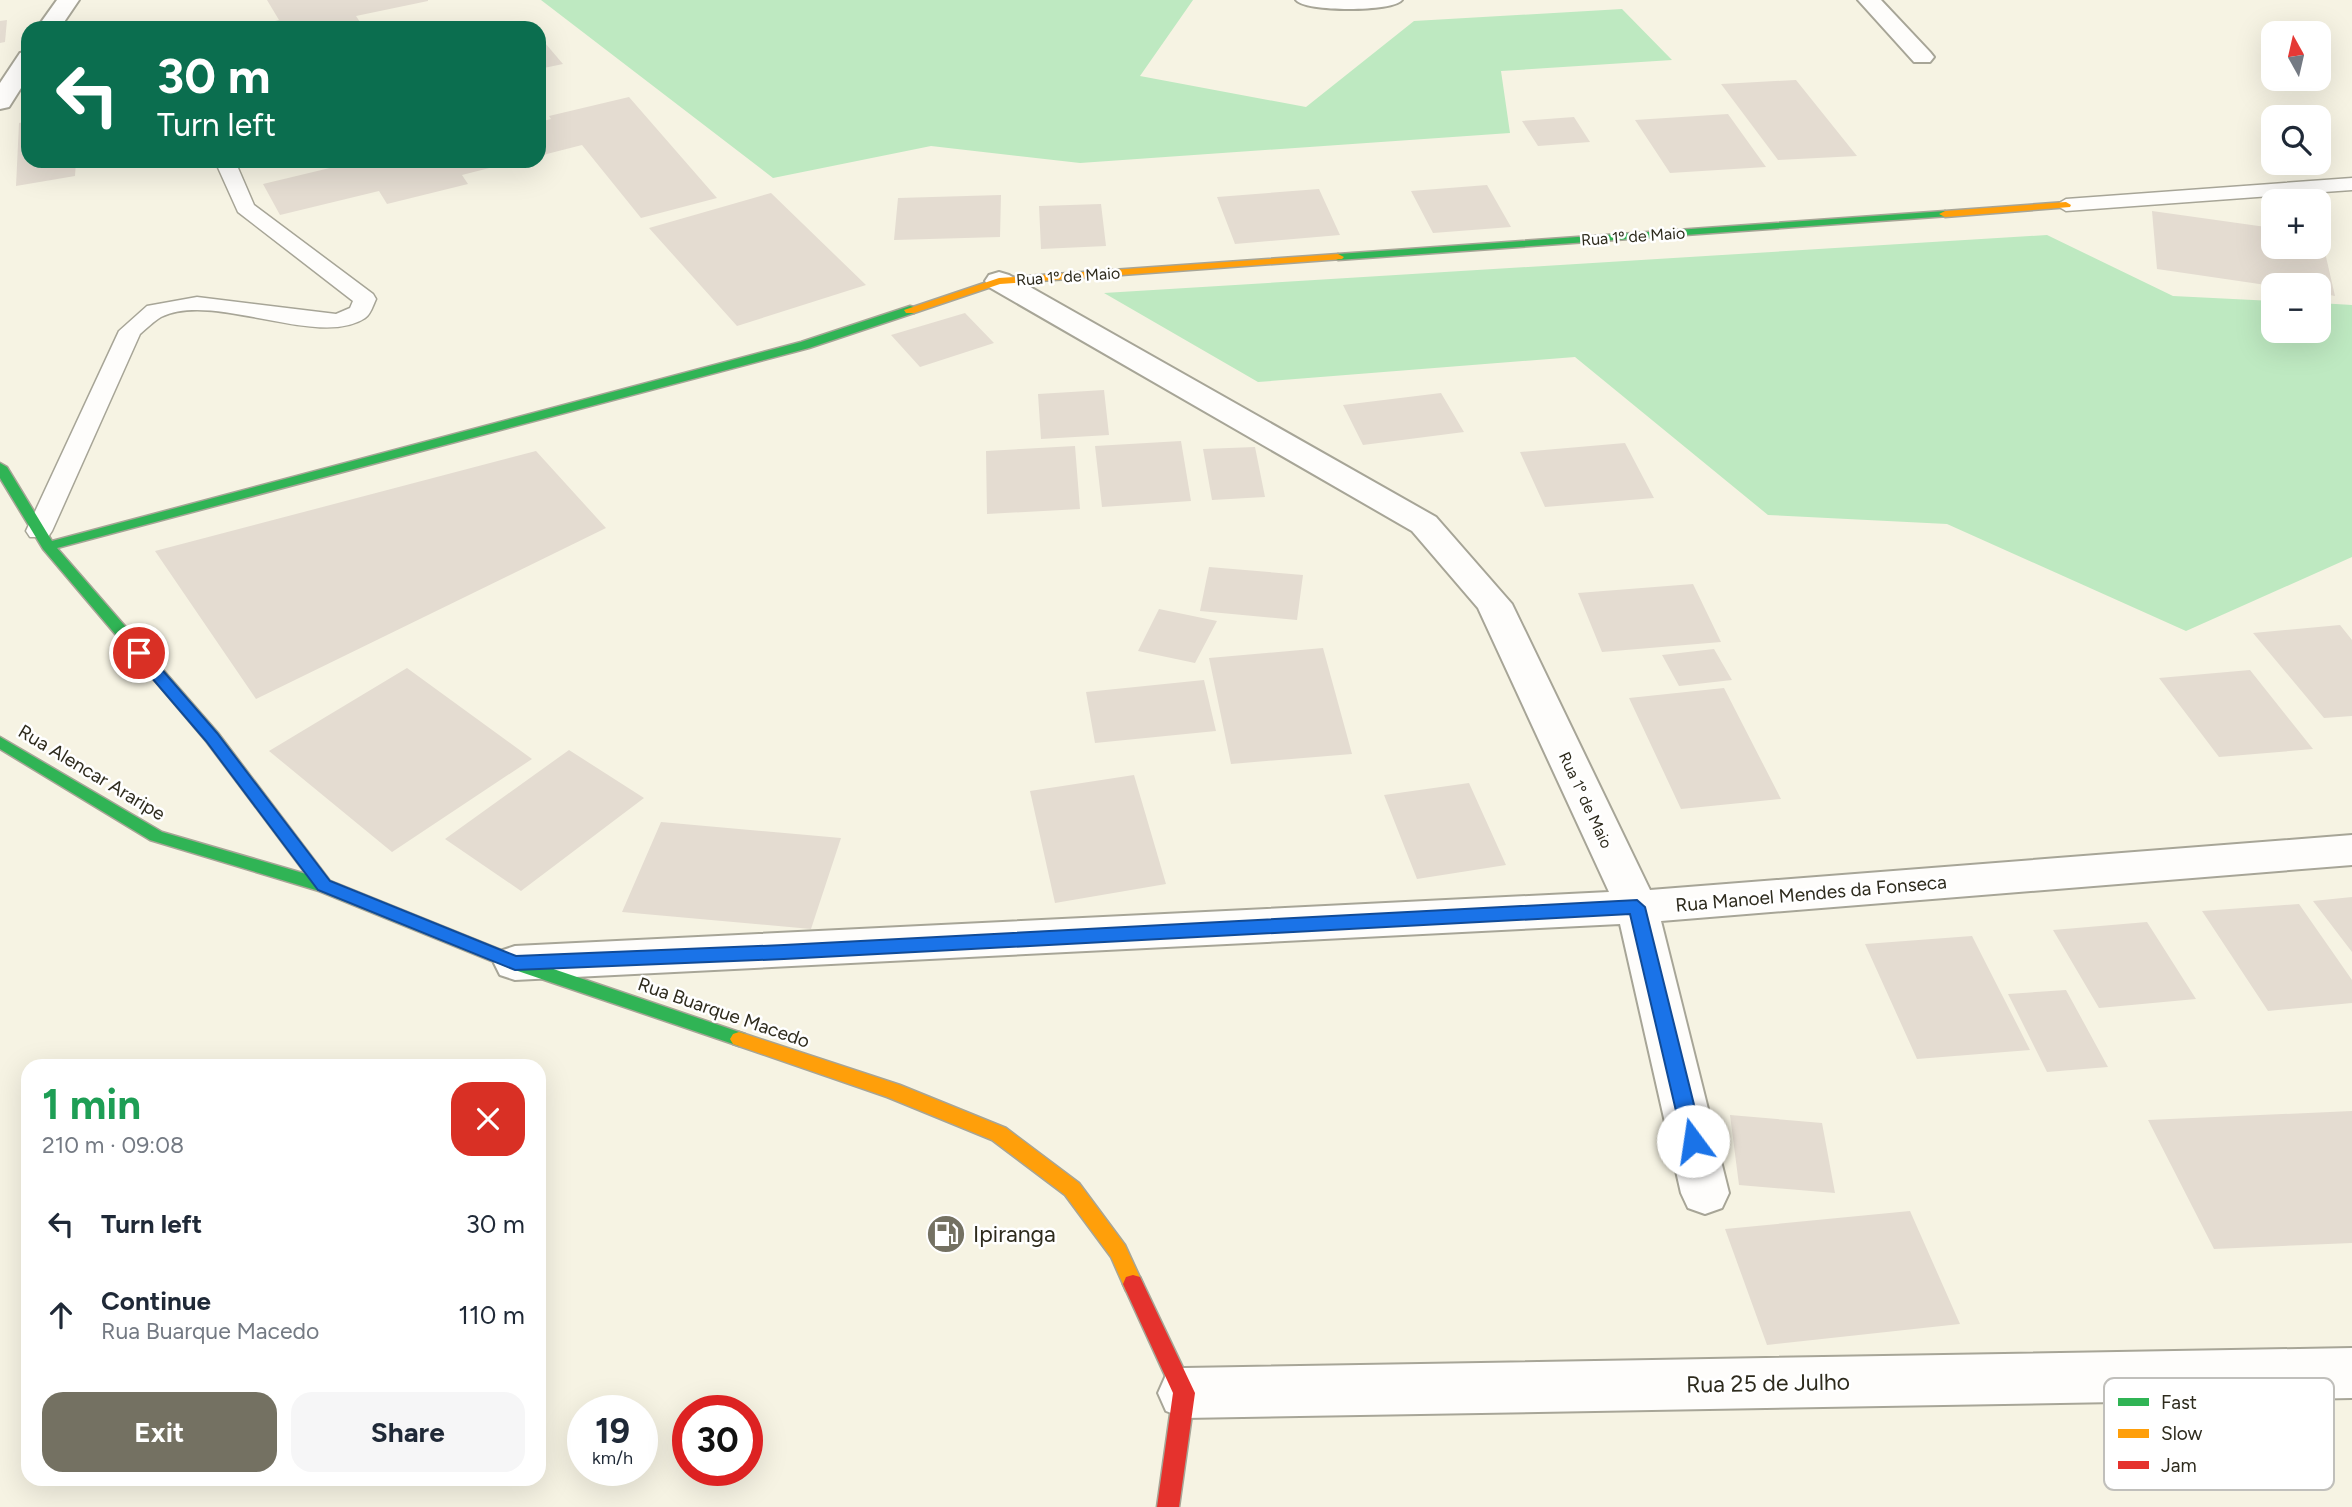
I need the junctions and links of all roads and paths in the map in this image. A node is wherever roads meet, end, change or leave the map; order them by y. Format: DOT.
graph roads {
  1 [pos="68,0"];
  2 [pos="1307,0"];
  3 [pos="1391,0"];
  4 [pos="1869,0"];
  5 [pos="53,21"];
  6 [pos="1922,57"];
  7 [pos="21,69"];
  8 [pos="0,102"];
  9 [pos="228,168"];
  10 [pos="2352,184"];
  11 [pos="2066,205"];
  12 [pos="999,281"];
  13 [pos="0,467"];
  14 [pos="43,539"];
  15 [pos="0,742"];
  16 [pos="2352,850"];
  17 [pos="324,886"];
  18 [pos="1637,907"];
  19 [pos="515,963"];
  20 [pos="1705,1193"];
  21 [pos="2352,1373"];
  22 [pos="1184,1393"];
  23 [pos="1168,1507"];
  1 -- 5 [label="street"];
  2 -- 3 [label="street"];
  4 -- 6 [label="street"];
  7 -- 8 [label="street"];
  9 -- 14 [label="lane"];
  10 -- 11 [label="lane"];
  11 -- 12 [label="street, Rua 1º de Maio"];
  12 -- 14 [label="street"];
  12 -- 18 [label="street, Rua 1º de Maio"];
  13 -- 14 [label="street"];
  14 -- 17 [label="street"];
  15 -- 17 [label="street, Rua Alencar Araripe"];
  16 -- 18 [label="street, Rua Manoel Mendes da Fonseca"];
  17 -- 19 [label="street, Rua Buarque Macedo"];
  18 -- 19 [label="street, Rua Manoel Mendes da Fonseca"];
  18 -- 20 [label="street, Rua 1º de Maio"];
  19 -- 22 [label="street, Rua Buarque Macedo"];
  21 -- 22 [label="street, Rua 25 de Julho"];
  22 -- 23 [label="street"];
}
